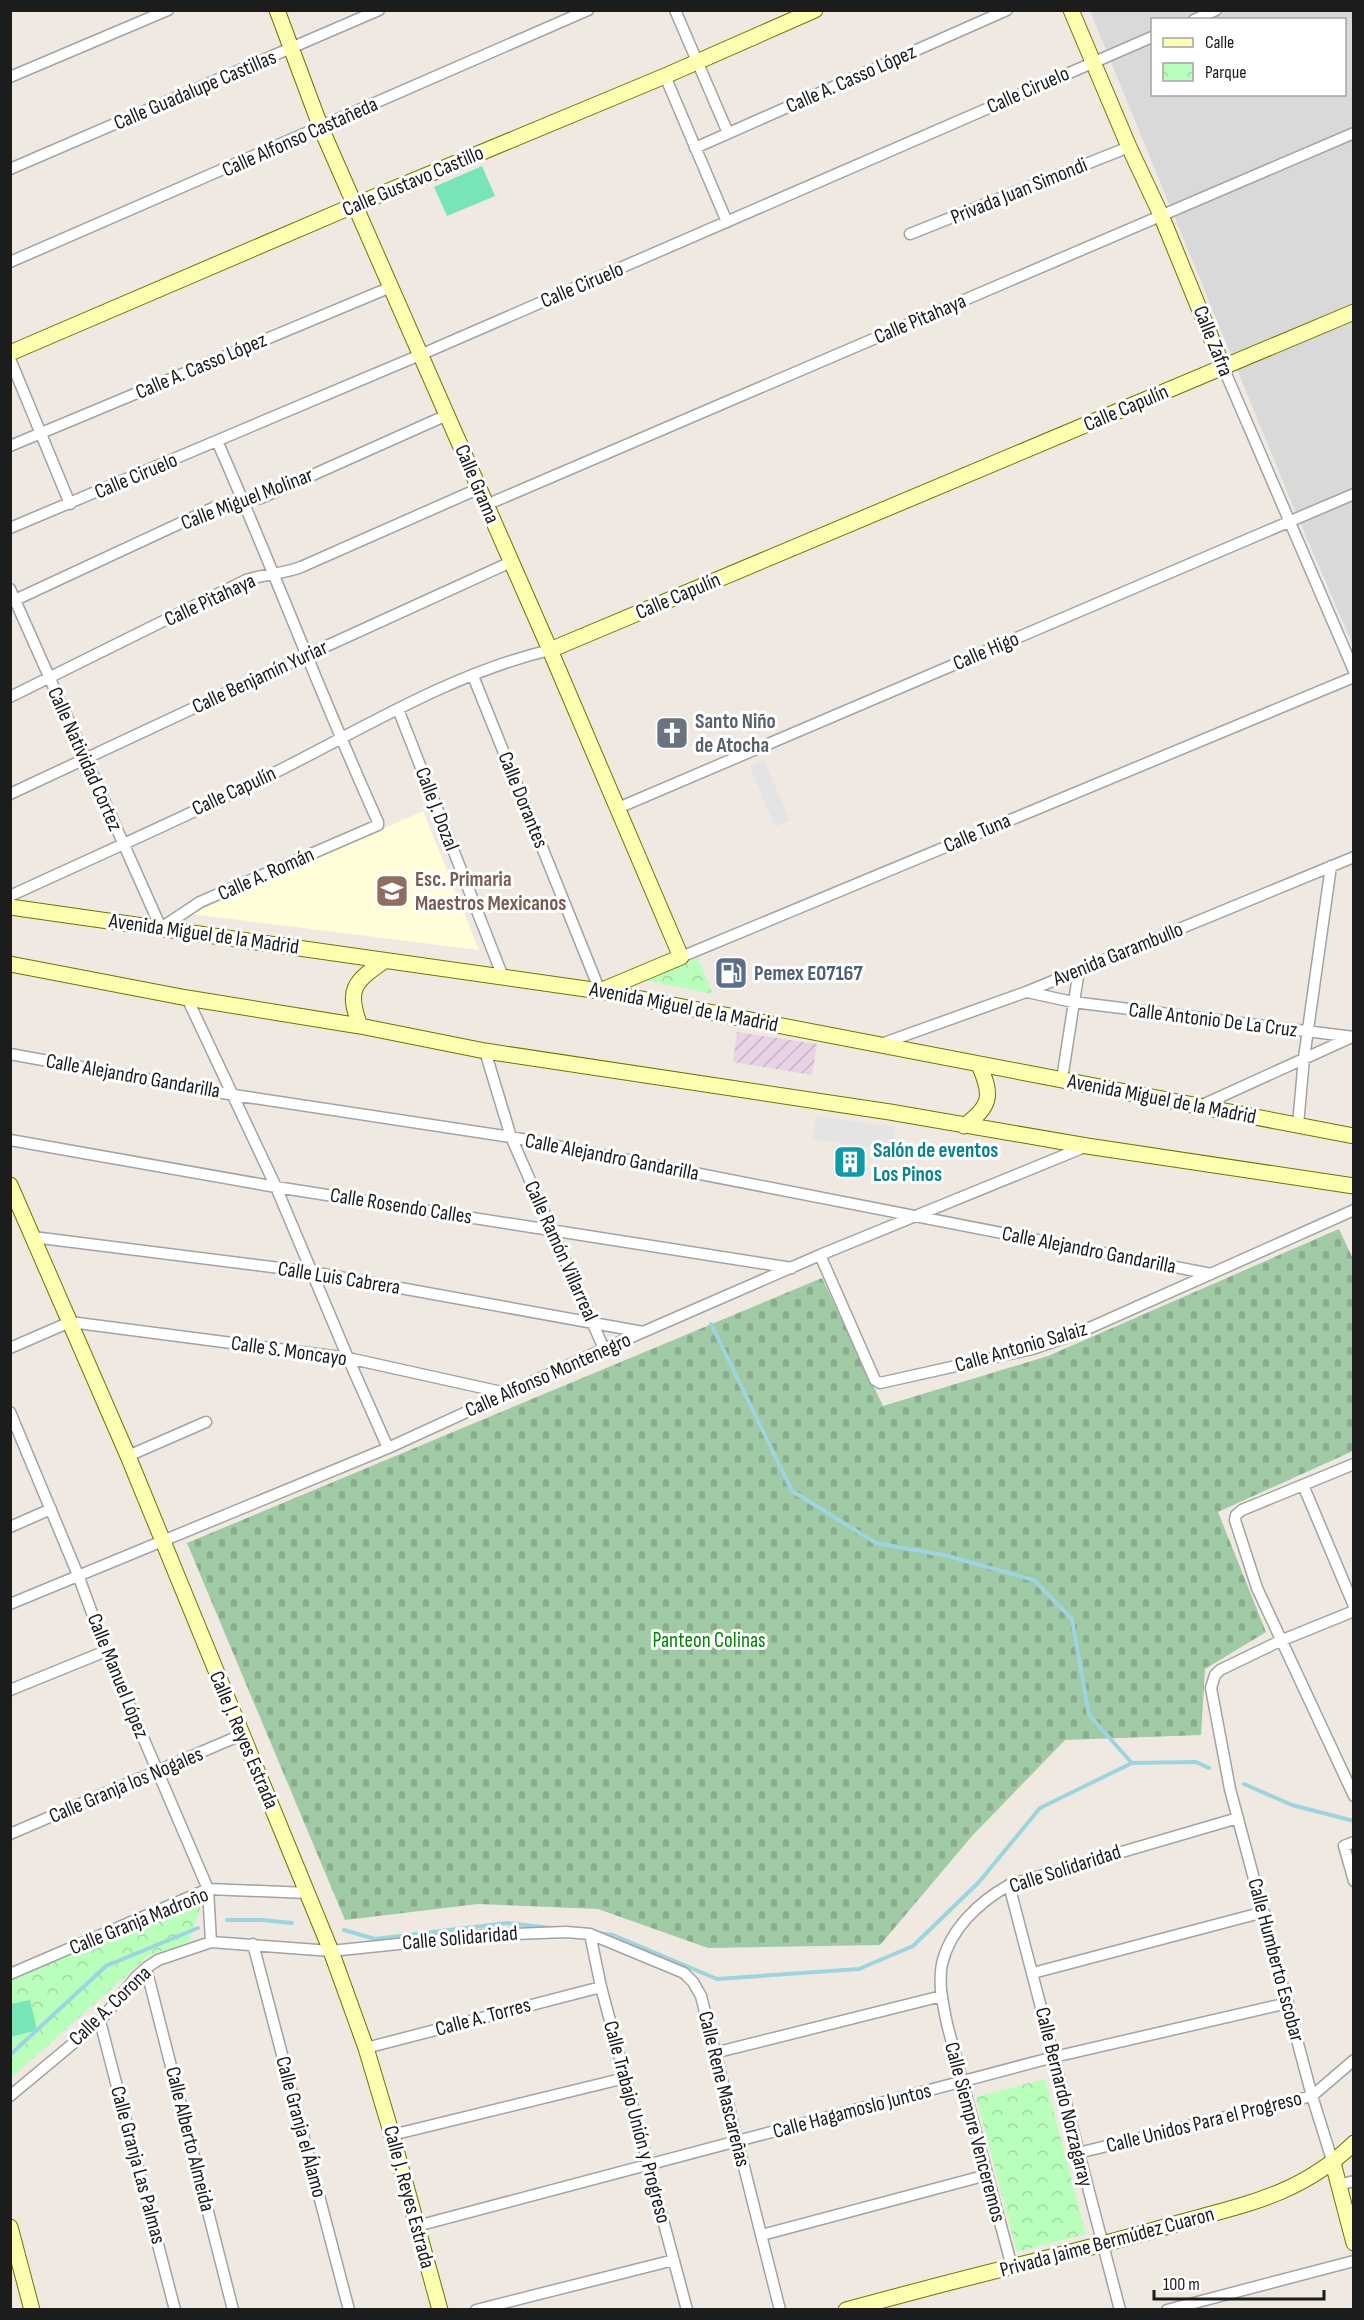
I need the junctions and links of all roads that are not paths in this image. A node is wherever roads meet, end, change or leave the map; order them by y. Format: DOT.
graph roads {
  1 [pos="168,10"];
  2 [pos="277,10"];
  3 [pos="379,10"];
  4 [pos="588,10"];
  5 [pos="675,10"];
  6 [pos="815,10"];
  7 [pos="1006,10"];
  8 [pos="1071,10"];
  9 [pos="1216,10"];
  10 [pos="1198,18"];
  11 [pos="1151,37"];
  12 [pos="290,49"];
  13 [pos="698,62"];
  14 [pos="1093,62"];
  15 [pos="665,76"];
  16 [pos="10,77"];
  17 [pos="321,128"];
  18 [pos="1353,132"];
  19 [pos="728,133"];
  20 [pos="695,147"];
  21 [pos="1129,147"];
  22 [pos="10,170"];
  23 [pos="355,205"];
  24 [pos="1161,215"];
  25 [pos="727,222"];
  26 [pos="910,234"];
  27 [pos="10,262"];
  28 [pos="391,287"];
  29 [pos="1353,312"];
  30 [pos="10,353"];
  31 [pos="420,355"];
  32 [pos="10,359"];
  33 [pos="1223,367"];
  34 [pos="447,415"];
  35 [pos="40,433"];
  36 [pos="217,441"];
  37 [pos="10,446"];
  38 [pos="480,488"];
  39 [pos="1353,494"];
  40 [pos="244,502"];
  41 [pos="70,504"];
  42 [pos="486,505"];
  43 [pos="1289,521"];
  44 [pos="10,528"];
  45 [pos="511,562"];
  46 [pos="273,575"];
  47 [pos="10,589"];
  48 [pos="15,600"];
  49 [pos="550,650"];
  50 [pos="307,654"];
  51 [pos="1353,671"];
  52 [pos="473,676"];
  53 [pos="1353,676"];
  54 [pos="49,678"];
  55 [pos="10,697"];
  56 [pos="398,709"];
  57 [pos="340,738"];
  58 [pos="87,759"];
  59 [pos="10,794"];
  60 [pos="618,808"];
  61 [pos="123,843"];
  62 [pos="1353,856"];
  63 [pos="1331,866"];
  64 [pos="10,896"];
  65 [pos="10,907"];
  66 [pos="161,928"];
  67 [pos="681,957"];
  68 [pos="384,961"];
  69 [pos="10,964"];
  70 [pos="1079,970"];
  71 [pos="503,977"];
  72 [pos="600,991"];
  73 [pos="1026,992"];
  74 [pos="187,998"];
  75 [pos="1073,1002"];
  76 [pos="360,1026"];
  77 [pos="1308,1032"];
  78 [pos="1353,1037"];
  79 [pos="880,1044"];
  80 [pos="484,1051"];
  81 [pos="10,1054"];
  82 [pos="1304,1058"];
  83 [pos="979,1065"];
  84 [pos="1062,1079"];
  85 [pos="234,1095"];
  86 [pos="1200,1106"];
  87 [pos="964,1125"];
  88 [pos="1298,1125"];
  89 [pos="1353,1136"];
  90 [pos="511,1137"];
  91 [pos="10,1140"];
  92 [pos="1087,1146"];
  93 [pos="10,1185"];
  94 [pos="1353,1186"];
  95 [pos="276,1187"];
  96 [pos="916,1215"];
  97 [pos="1352,1215"];
  98 [pos="551,1230"];
  99 [pos="33,1237"];
  100 [pos="820,1255"];
  101 [pos="793,1268"];
  102 [pos="312,1272"];
  103 [pos="1210,1274"];
  104 [pos="70,1322"];
  105 [pos="592,1323"];
  106 [pos="644,1332"];
  107 [pos="10,1348"];
  108 [pos="604,1349"];
  109 [pos="348,1358"];
  110 [pos="506,1393"];
  111 [pos="10,1412"];
  112 [pos="206,1422"];
  113 [pos="15,1438"];
  114 [pos="388,1448"];
  115 [pos="128,1456"];
  116 [pos="1353,1464"];
  117 [pos="1304,1485"];
  118 [pos="51,1509"];
  119 [pos="10,1527"];
  120 [pos="162,1542"];
  121 [pos="78,1575"];
  122 [pos="10,1605"];
  123 [pos="1353,1606"];
  124 [pos="1353,1611"];
  125 [pos="1280,1641"];
  126 [pos="106,1651"];
  127 [pos="10,1690"];
  128 [pos="241,1735"];
  129 [pos="158,1771"];
  130 [pos="1353,1796"];
  131 [pos="1238,1818"];
  132 [pos="10,1834"];
  133 [pos="1353,1842"];
  134 [pos="1353,1881"];
  135 [pos="1009,1884"];
  136 [pos="208,1889"];
  137 [pos="308,1893"];
  138 [pos="1264,1912"];
  139 [pos="590,1934"];
  140 [pos="212,1942"];
  141 [pos="253,1944"];
  142 [pos="331,1951"];
  143 [pos="146,1968"];
  144 [pos="1033,1973"];
  145 [pos="10,1974"];
  146 [pos="601,1986"];
  147 [pos="942,1996"];
  148 [pos="1288,2003"];
  149 [pos="100,2021"];
  150 [pos="366,2048"];
  151 [pos="714,2054"];
  152 [pos="1054,2057"];
  153 [pos="1353,2060"];
  154 [pos="625,2078"];
  155 [pos="961,2082"];
  156 [pos="10,2096"];
  157 [pos="1312,2096"];
  158 [pos="392,2135"];
  159 [pos="737,2142"];
  160 [pos="1353,2143"];
  161 [pos="1078,2152"];
  162 [pos="1333,2163"];
  163 [pos="648,2165"];
  164 [pos="987,2175"];
  165 [pos="1346,2183"];
  166 [pos="417,2226"];
  167 [pos="10,2227"];
  168 [pos="762,2235"];
  169 [pos="1353,2243"];
  170 [pos="1102,2245"];
  171 [pos="674,2259"];
  172 [pos="1353,2261"];
  173 [pos="1012,2267"];
  174 [pos="32,2310"];
  175 [pos="175,2310"];
  176 [pos="233,2310"];
  177 [pos="349,2310"];
  178 [pos="440,2310"];
  179 [pos="476,2310"];
  180 [pos="687,2310"];
  181 [pos="780,2310"];
  182 [pos="846,2310"];
  183 [pos="1120,2310"];
  184 [pos="1167,2310"];
  1 -- 16 [label="street"];
  2 -- 12 [label="street, Calle Grama"];
  3 -- 12 [label="street, Calle Guadalupe Castillas"];
  4 -- 17 [label="street, Calle Alfonso Castañeda"];
  5 -- 13 [label="street"];
  6 -- 13 [label="street, Calle Gustavo Castillo"];
  7 -- 19 [label="street, Calle A. Casso López"];
  8 -- 14 [label="street, Calle Zafra"];
  9 -- 10 [label="street"];
  11 -- 14 [label="street, Calle Ciruelo"];
  12 -- 17 [label="street, Calle Grama"];
  12 -- 22 [label="street, Calle Guadalupe Castillas"];
  13 -- 15 [label="street, Calle Gustavo Castillo"];
  13 -- 19 [label="street"];
  14 -- 21 [label="street, Calle Zafra"];
  14 -- 25 [label="street, Calle Ciruelo"];
  15 -- 20 [label="street"];
  15 -- 23 [label="street, Calle Gustavo Castillo"];
  17 -- 23 [label="street, Calle Grama"];
  17 -- 27 [label="street, Calle Alfonso Castañeda"];
  18 -- 24 [label="street, Calle Pitahaya"];
  19 -- 20 [label="street, Calle A. Casso López"];
  20 -- 25 [label="street"];
  21 -- 24 [label="street, Calle Zafra"];
  21 -- 26 [label="street, Privada Juan Simondi"];
  23 -- 28 [label="street, Calle Grama"];
  23 -- 30 [label="street, Calle Gustavo Castillo"];
  24 -- 33 [label="street, Calle Zafra"];
  24 -- 42 [label="street, Calle Pitahaya"];
  25 -- 31 [label="street, Calle Ciruelo"];
  28 -- 31 [label="street, Calle Grama"];
  28 -- 35 [label="street, Calle A. Casso López"];
  29 -- 33 [label="street, Calle Capulín"];
  31 -- 34 [label="street, Calle Grama"];
  31 -- 36 [label="street, Calle Ciruelo"];
  32 -- 35 [label="street"];
  33 -- 43 [label="street, Calle Zafra"];
  33 -- 49 [label="street, Calle Capulín"];
  34 -- 38 [label="street, Calle Grama"];
  34 -- 40 [label="street, Calle Miguel Molinar"];
  35 -- 37 [label="street, Calle A. Casso López"];
  35 -- 41 [label="street"];
  36 -- 40 [label="street"];
  36 -- 41 [label="street, Calle Ciruelo"];
  38 -- 42 [label="street, Calle Grama"];
  38 -- 46 [label="street, Calle Pitahaya"];
  39 -- 43 [label="street, Calle Higo"];
  40 -- 46 [label="street"];
  40 -- 48 [label="street, Calle Miguel Molinar"];
  41 -- 44 [label="street, Calle Ciruelo"];
  42 -- 45 [label="street, Calle Grama"];
  43 -- 51 [label="street, Calle Zafra"];
  43 -- 60 [label="street, Calle Higo"];
  45 -- 49 [label="street, Calle Grama"];
  45 -- 50 [label="street, Calle Benjamín Yuriar"];
  46 -- 50 [label="street"];
  46 -- 54 [label="street, Calle Pitahaya"];
  47 -- 48 [label="street, Calle Natividad Cortez"];
  48 -- 54 [label="street, Calle Natividad Cortez"];
  49 -- 52 [label="street, Calle Capulín"];
  49 -- 60 [label="street, Calle Grama"];
  50 -- 57 [label="street"];
  50 -- 58 [label="street, Calle Benjamín Yuriar"];
  52 -- 56 [label="street, Calle Capulín"];
  52 -- 72 [label="street, Calle Dorantes"];
  53 -- 67 [label="street, Calle Tuna"];
  54 -- 55 [label="street, Calle Pitahaya"];
  54 -- 58 [label="street, Calle Natividad Cortez"];
  56 -- 57 [label="street, Calle Capulín"];
  56 -- 71 [label="street, Calle J. Dozal"];
  57 -- 61 [label="street, Calle Capulín"];
  57 -- 66 [label="street, Calle A. Román"];
  58 -- 59 [label="street, Calle Benjamín Yuriar"];
  58 -- 61 [label="street, Calle Natividad Cortez"];
  60 -- 67 [label="street, Calle Grama"];
  61 -- 64 [label="street, Calle Capulín"];
  61 -- 66 [label="street, Calle Natividad Cortez"];
  62 -- 63 [label="street, Avenida Garambullo"];
  63 -- 70 [label="street, Avenida Garambullo"];
  63 -- 77 [label="street"];
  65 -- 66 [label="street, Avenida Miguel de la Madrid"];
  66 -- 68 [label="street, Avenida Miguel de la Madrid"];
  67 -- 72 [label="street, Calle Tuna"];
  68 -- 71 [label="street, Avenida Miguel de la Madrid"];
  68 -- 76 [label="street"];
  69 -- 74 [label="street"];
  70 -- 73 [label="street, Avenida Garambullo"];
  70 -- 75 [label="street"];
  71 -- 72 [label="street, Avenida Miguel de la Madrid"];
  72 -- 79 [label="street, Avenida Miguel de la Madrid"];
  73 -- 75 [label="street, Calle Antonio De La Cruz"];
  73 -- 79 [label="street, Avenida Garambullo"];
  74 -- 76 [label="street"];
  74 -- 85 [label="street"];
  75 -- 77 [label="street, Calle Antonio De La Cruz"];
  75 -- 84 [label="street"];
  76 -- 80 [label="street"];
  77 -- 78 [label="street, Calle Antonio De La Cruz"];
  77 -- 82 [label="street"];
  78 -- 82 [label="street"];
  79 -- 83 [label="street, Avenida Miguel de la Madrid"];
  80 -- 87 [label="street"];
  80 -- 90 [label="street, Calle Ramón Villarreal"];
  81 -- 85 [label="street, Calle Alejandro Gandarilla"];
  82 -- 86 [label="street"];
  82 -- 88 [label="street"];
  83 -- 84 [label="street, Avenida Miguel de la Madrid"];
  83 -- 87 [label="street"];
  84 -- 86 [label="street, Avenida Miguel de la Madrid"];
  85 -- 90 [label="street, Calle Alejandro Gandarilla"];
  85 -- 95 [label="street"];
  86 -- 88 [label="street, Avenida Miguel de la Madrid"];
  87 -- 92 [label="street"];
  88 -- 89 [label="street, Avenida Miguel de la Madrid"];
  90 -- 96 [label="street, Calle Alejandro Gandarilla"];
  90 -- 98 [label="street, Calle Ramón Villarreal"];
  91 -- 95 [label="street, Calle Rosendo Calles"];
  92 -- 94 [label="street"];
  92 -- 96 [label="street, Calle Alfonso Montenegro"];
  93 -- 99 [label="street, Calle J. Reyes Estrada"];
  95 -- 98 [label="street, Calle Rosendo Calles"];
  95 -- 102 [label="street"];
  96 -- 100 [label="street, Calle Alfonso Montenegro"];
  96 -- 103 [label="street, Calle Alejandro Gandarilla"];
  97 -- 103 [label="street, Calle Antonio Salaiz"];
  98 -- 101 [label="street, Calle Rosendo Calles"];
  98 -- 105 [label="street, Calle Ramón Villarreal"];
  99 -- 102 [label="street, Calle Luis Cabrera"];
  99 -- 104 [label="street, Calle J. Reyes Estrada"];
  100 -- 101 [label="street, Calle Alfonso Montenegro"];
  100 -- 103 [label="street, Calle Antonio Salaiz"];
  101 -- 106 [label="street, Calle Alfonso Montenegro"];
  102 -- 105 [label="street, Calle Luis Cabrera"];
  102 -- 109 [label="street"];
  104 -- 107 [label="street"];
  104 -- 109 [label="street, Calle S. Moncayo"];
  104 -- 115 [label="street, Calle J. Reyes Estrada"];
  105 -- 106 [label="street, Calle Luis Cabrera"];
  105 -- 108 [label="street, Calle Ramón Villarreal"];
  106 -- 108 [label="street, Calle Alfonso Montenegro"];
  108 -- 110 [label="street, Calle Alfonso Montenegro"];
  109 -- 110 [label="street, Calle S. Moncayo"];
  109 -- 114 [label="street"];
  110 -- 114 [label="street, Calle Alfonso Montenegro"];
  111 -- 113 [label="street, Calle Manuel López"];
  112 -- 115 [label="street"];
  113 -- 118 [label="street, Calle Manuel López"];
  114 -- 120 [label="street, Calle Alfonso Montenegro"];
  115 -- 120 [label="street, Calle J. Reyes Estrada"];
  116 -- 117 [label="street"];
  117 -- 123 [label="street"];
  117 -- 125 [label="street"];
  118 -- 119 [label="street"];
  118 -- 121 [label="street, Calle Manuel López"];
  120 -- 121 [label="street, Calle Alfonso Montenegro"];
  120 -- 128 [label="street, Calle J. Reyes Estrada"];
  121 -- 122 [label="street, Calle Alfonso Montenegro"];
  121 -- 126 [label="street, Calle Manuel López"];
  124 -- 125 [label="street"];
  125 -- 130 [label="street"];
  125 -- 131 [label="street, Calle Humberto Escobar"];
  126 -- 127 [label="street"];
  126 -- 129 [label="street, Calle Manuel López"];
  128 -- 129 [label="street, Calle Granja los Nogales"];
  128 -- 137 [label="street, Calle J. Reyes Estrada"];
  129 -- 132 [label="street, Calle Granja los Nogales"];
  129 -- 136 [label="street, Calle Manuel López"];
  131 -- 135 [label="street, Calle Solidaridad"];
  131 -- 138 [label="street, Calle Humberto Escobar"];
  133 -- 134 [label="street"];
  135 -- 144 [label="street, Calle Bernardo Norzagaray"];
  135 -- 147 [label="street, Calle Solidaridad"];
  136 -- 137 [label="street, Calle Granja Madroño"];
  136 -- 140 [label="street, Calle Manuel López"];
  136 -- 145 [label="street, Calle Granja Madroño"];
  137 -- 142 [label="street, Calle J. Reyes Estrada"];
  138 -- 144 [label="street"];
  138 -- 148 [label="street, Calle Humberto Escobar"];
  139 -- 142 [label="street, Calle Solidaridad"];
  139 -- 146 [label="street, Calle Trabajo Unión y Progreso"];
  139 -- 151 [label="street, Calle Rene Mascareñas"];
  140 -- 141 [label="street, Calle A. Corona"];
  140 -- 143 [label="street, Calle A. Corona"];
  141 -- 142 [label="street, Calle A. Corona"];
  141 -- 177 [label="street, Calle Granja el Álamo"];
  142 -- 150 [label="street, Calle J. Reyes Estrada"];
  143 -- 149 [label="street, Calle A. Corona"];
  143 -- 176 [label="street, Calle Alberto Almeida"];
  144 -- 152 [label="street, Calle Bernardo Norzagaray"];
  146 -- 150 [label="street, Calle A. Torres"];
  146 -- 154 [label="street, Calle Trabajo Unión y Progreso"];
  147 -- 151 [label="street"];
  147 -- 155 [label="street, Calle Siempre Venceremos"];
  148 -- 152 [label="street, Calle Hagamoslo Juntos"];
  148 -- 157 [label="street, Calle Humberto Escobar"];
  149 -- 156 [label="street, Calle A. Corona"];
  149 -- 175 [label="street, Calle Granja Las Palmas"];
  150 -- 158 [label="street, Calle J. Reyes Estrada"];
  151 -- 159 [label="street, Calle Rene Mascareñas"];
  152 -- 155 [label="street, Calle Hagamoslo Juntos"];
  152 -- 161 [label="street, Calle Bernardo Norzagaray"];
  153 -- 157 [label="street, Calle Unidos Para el Progreso"];
  154 -- 158 [label="street"];
  154 -- 163 [label="street, Calle Trabajo Unión y Progreso"];
  155 -- 159 [label="street, Calle Hagamoslo Juntos"];
  155 -- 164 [label="street, Calle Siempre Venceremos"];
  157 -- 161 [label="street, Calle Unidos Para el Progreso"];
  157 -- 162 [label="street, Calle Humberto Escobar"];
  158 -- 166 [label="street, Calle J. Reyes Estrada"];
  159 -- 163 [label="street, Calle Hagamoslo Juntos"];
  159 -- 168 [label="street, Calle Rene Mascareñas"];
  160 -- 162 [label="street, Privada Jaime Bermúdez Cuaron"];
  161 -- 170 [label="street, Calle Bernardo Norzagaray"];
  162 -- 165 [label="street, Calle Humberto Escobar"];
  162 -- 170 [label="street, Privada Jaime Bermúdez Cuaron"];
  163 -- 166 [label="street, Calle Hagamoslo Juntos"];
  163 -- 171 [label="street, Calle Trabajo Unión y Progreso"];
  164 -- 168 [label="street"];
  164 -- 173 [label="street, Calle Siempre Venceremos"];
  165 -- 169 [label="street, Calle Humberto Escobar"];
  166 -- 178 [label="street, Calle J. Reyes Estrada"];
  167 -- 174 [label="street"];
  168 -- 181 [label="street, Calle Rene Mascareñas"];
  170 -- 173 [label="street, Privada Jaime Bermúdez Cuaron"];
  170 -- 183 [label="street, Calle Bernardo Norzagaray"];
  171 -- 179 [label="street"];
  171 -- 180 [label="street, Calle Trabajo Unión y Progreso"];
  172 -- 184 [label="street"];
  173 -- 182 [label="street, Privada Jaime Bermúdez Cuaron"];
}
